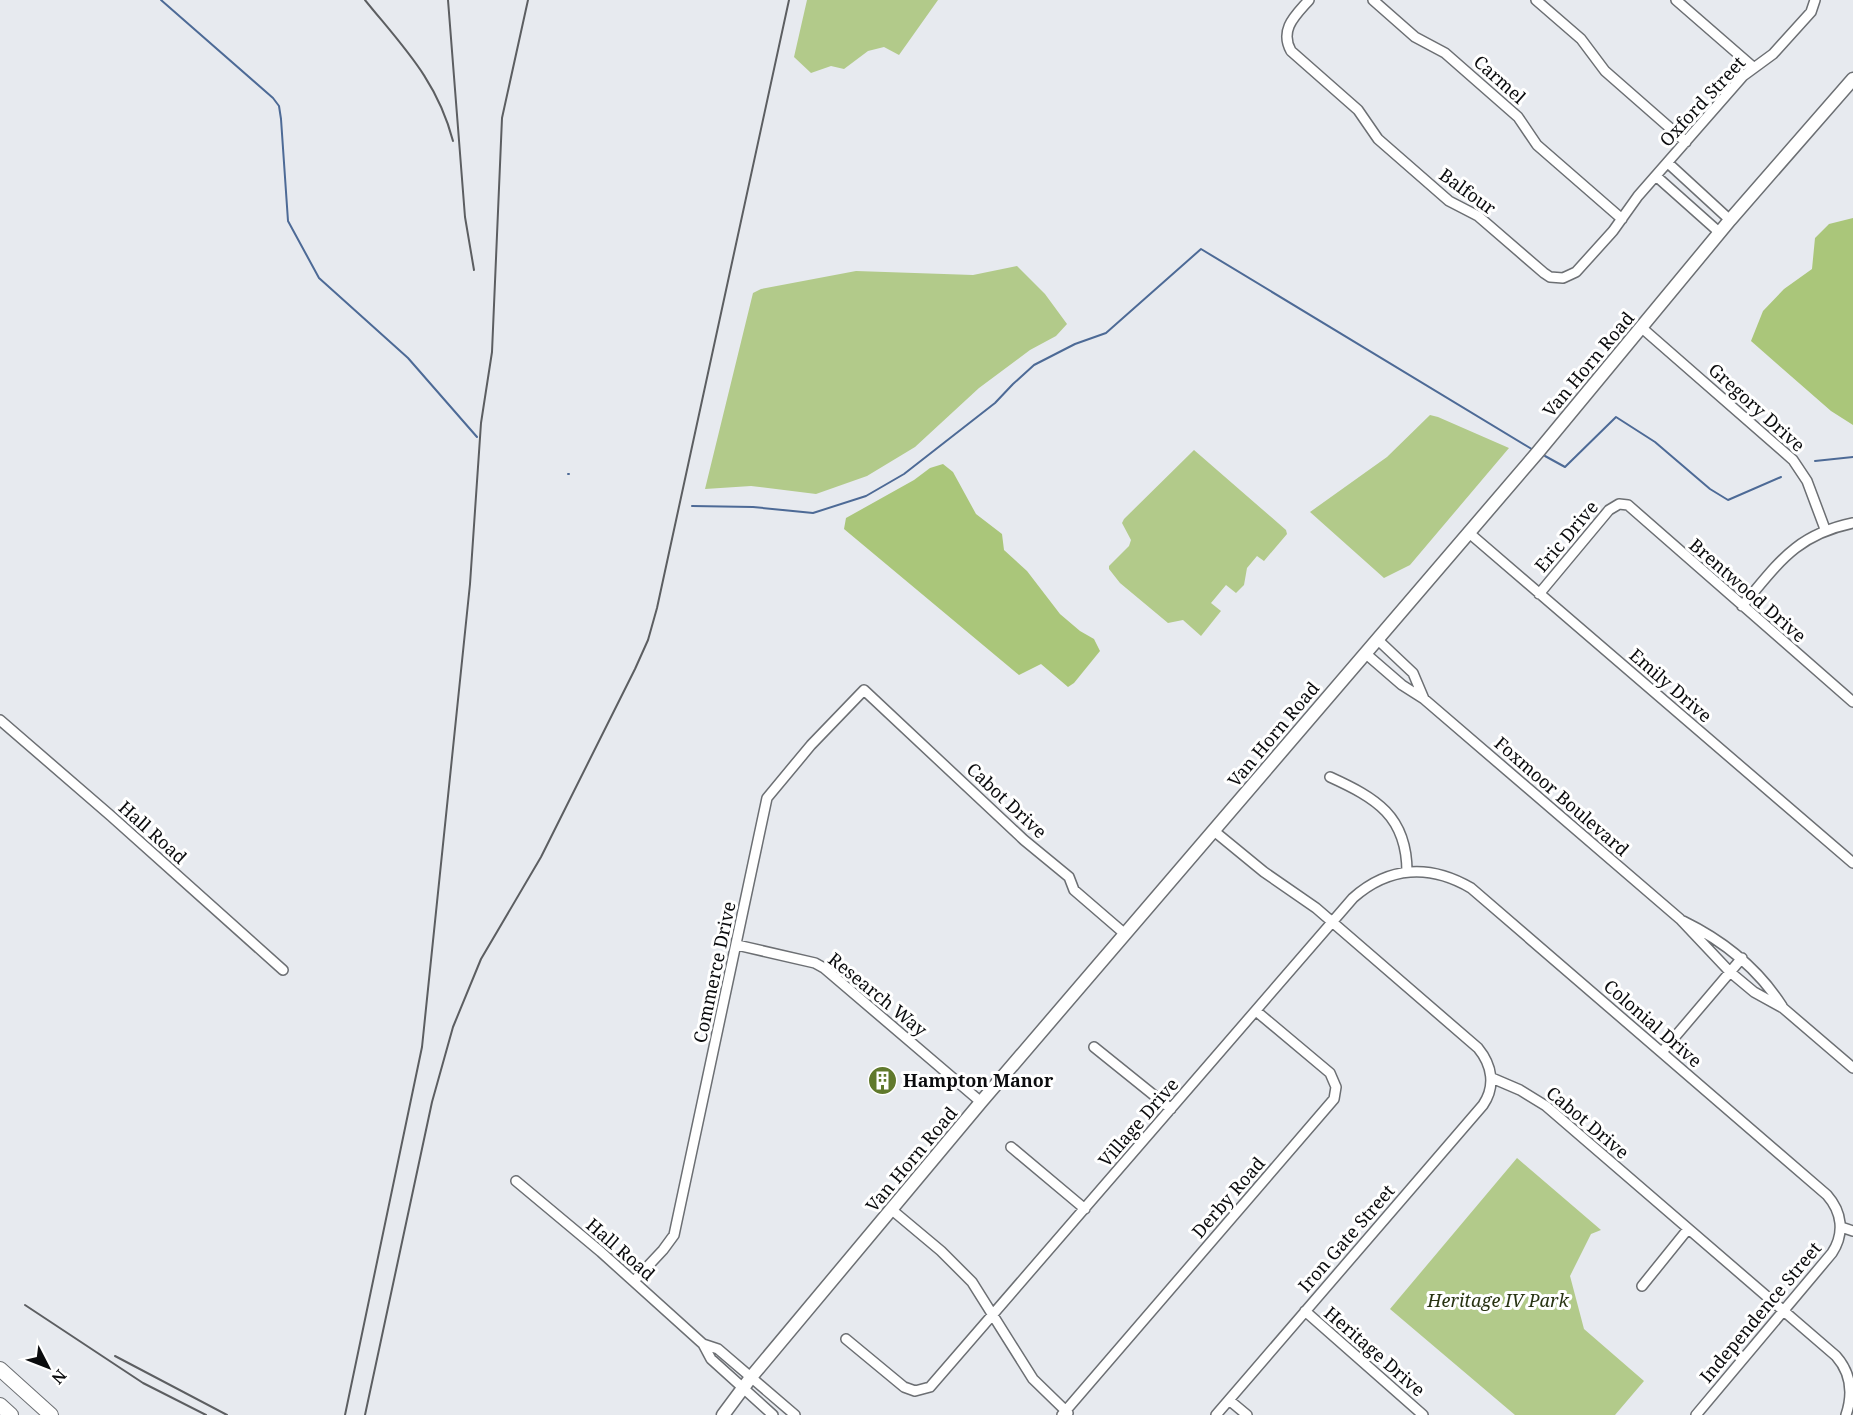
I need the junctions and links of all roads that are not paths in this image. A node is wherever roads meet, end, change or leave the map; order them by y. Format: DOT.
graph roads {
  1 [pos="1309,0"];
  2 [pos="1373,0"];
  3 [pos="1536,0"];
  4 [pos="1676,0"];
  5 [pos="1815,0"];
  6 [pos="1753,67"];
  7 [pos="1853,80"];
  8 [pos="1686,142"];
  9 [pos="1668,163"];
  10 [pos="1656,176"];
  11 [pos="1622,219"];
  12 [pos="1730,220"];
  13 [pos="1720,233"];
  14 [pos="1642,328"];
  15 [pos="1622,504"];
  16 [pos="1853,523"];
  17 [pos="1826,529"];
  18 [pos="1468,532"];
  19 [pos="1539,594"];
  20 [pos="1742,606"];
  21 [pos="1377,639"];
  22 [pos="1365,653"];
  23 [pos="864,690"];
  24 [pos="1424,699"];
  25 [pos="1853,702"];
  26 [pos="0,720"];
  27 [pos="1330,777"];
  28 [pos="1214,831"];
  29 [pos="1853,863"];
  30 [pos="1407,872"];
  31 [pos="1680,919"];
  32 [pos="1332,922"];
  33 [pos="1125,934"];
  34 [pos="737,945"];
  35 [pos="1742,958"];
  36 [pos="283,970"];
  37 [pos="1730,972"];
  38 [pos="1783,1008"];
  39 [pos="1256,1011"];
  40 [pos="1094,1047"];
  41 [pos="1662,1052"];
  42 [pos="1853,1068"];
  43 [pos="1491,1078"];
  44 [pos="981,1102"];
  45 [pos="1171,1109"];
  46 [pos="1011,1147"];
  47 [pos="516,1181"];
  48 [pos="892,1209"];
  49 [pos="1084,1209"];
  50 [pos="1841,1227"];
  51 [pos="1688,1229"];
  52 [pos="1853,1231"];
  53 [pos="634,1281"];
  54 [pos="1642,1286"];
  55 [pos="1305,1311"];
  56 [pos="1783,1311"];
  57 [pos="994,1315"];
  58 [pos="846,1339"];
  59 [pos="703,1344"];
  60 [pos="0,1369"];
  61 [pos="752,1376"];
  62 [pos="743,1388"];
  63 [pos="1229,1400"];
  64 [pos="0,1405"];
  65 [pos="1066,1414"];
  66 [pos="11,1415"];
  67 [pos="51,1415"];
  68 [pos="723,1415"];
  69 [pos="773,1415"];
  70 [pos="795,1415"];
  71 [pos="1216,1415"];
  72 [pos="1247,1415"];
  73 [pos="1423,1415"];
  74 [pos="1696,1415"];
  75 [pos="1846,1415"];
  1 -- 11 [label="street, Balfour"];
  2 -- 11 [label="street, Carmel"];
  3 -- 8 [label="street"];
  4 -- 6 [label="street"];
  5 -- 6 [label="street, Oxford Street"];
  6 -- 8 [label="street, Oxford Street"];
  7 -- 12 [label="main road, Van Horn Road"];
  8 -- 9 [label="street, Oxford Street"];
  9 -- 10 [label="street, Balfour"];
  9 -- 12 [label="street, Oxford Street"];
  10 -- 11 [label="street, Balfour"];
  10 -- 13 [label="street"];
  12 -- 13 [label="main road, Van Horn Road"];
  13 -- 14 [label="main road, Van Horn Road"];
  14 -- 17 [label="street, Gregory Drive"];
  14 -- 18 [label="main road, Van Horn Road"];
  15 -- 19 [label="street, Eric Drive"];
  15 -- 20 [label="street, Brentwood Drive"];
  16 -- 17 [label="street"];
  17 -- 20 [label="street"];
  18 -- 19 [label="street, Emily Drive"];
  18 -- 21 [label="main road, Van Horn Road"];
  19 -- 29 [label="street, Emily Drive"];
  20 -- 25 [label="street, Brentwood Drive"];
  21 -- 22 [label="main road, Van Horn Road"];
  21 -- 24 [label="street, Foxmoor Boulevard"];
  22 -- 24 [label="street, Foxmoor Boulevard"];
  22 -- 28 [label="main road, Van Horn Road"];
  23 -- 33 [label="street, Cabot Drive"];
  23 -- 34 [label="street, Commerce Drive"];
  24 -- 31 [label="street, Foxmoor Boulevard"];
  26 -- 36 [label="street, Hall Road"];
  27 -- 30 [label="street"];
  28 -- 32 [label="street"];
  28 -- 33 [label="main road, Van Horn Road"];
  30 -- 32 [label="street, Village Drive"];
  30 -- 41 [label="street, Colonial Drive"];
  31 -- 35 [label="street, Foxmoor Boulevard"];
  31 -- 37 [label="street, Foxmoor Boulevard"];
  32 -- 39 [label="street, Village Drive"];
  32 -- 43 [label="street"];
  33 -- 44 [label="main road, Van Horn Road"];
  34 -- 44 [label="street, Research Way"];
  34 -- 53 [label="street, Commerce Drive"];
  35 -- 37 [label="street"];
  35 -- 38 [label="street, Foxmoor Boulevard"];
  37 -- 38 [label="street, Foxmoor Boulevard"];
  37 -- 41 [label="street"];
  38 -- 42 [label="street, Foxmoor Boulevard"];
  39 -- 45 [label="street, Village Drive"];
  39 -- 65 [label="street, Derby Road"];
  40 -- 45 [label="street"];
  41 -- 50 [label="street, Colonial Drive"];
  43 -- 51 [label="street, Cabot Drive"];
  43 -- 55 [label="street, Iron Gate Street"];
  44 -- 48 [label="main road, Van Horn Road"];
  45 -- 49 [label="street, Village Drive"];
  46 -- 49 [label="street"];
  47 -- 53 [label="street, Hall Road"];
  48 -- 57 [label="street"];
  48 -- 61 [label="main road, Van Horn Road"];
  49 -- 57 [label="street, Village Drive"];
  50 -- 52 [label="street"];
  50 -- 56 [label="street, Independence Street"];
  51 -- 54 [label="street"];
  51 -- 56 [label="street, Cabot Drive"];
  53 -- 59 [label="street, Hall Road"];
  55 -- 63 [label="street, Iron Gate Street"];
  55 -- 73 [label="street, Heritage Drive"];
  56 -- 74 [label="street, Independence Street"];
  56 -- 75 [label="street, Cabot Drive"];
  57 -- 58 [label="street, Village Drive"];
  57 -- 65 [label="street"];
  59 -- 61 [label="street, Hall Road"];
  59 -- 62 [label="street, Hall Road"];
  60 -- 67 [label="highway"];
  61 -- 62 [label="main road, Van Horn Road"];
  61 -- 70 [label="street, Hall Road"];
  62 -- 68 [label="main road, Van Horn Road"];
  62 -- 69 [label="street, Hall Road"];
  63 -- 71 [label="street, Iron Gate Street"];
  63 -- 72 [label="street"];
  64 -- 66 [label="highway"];
}
